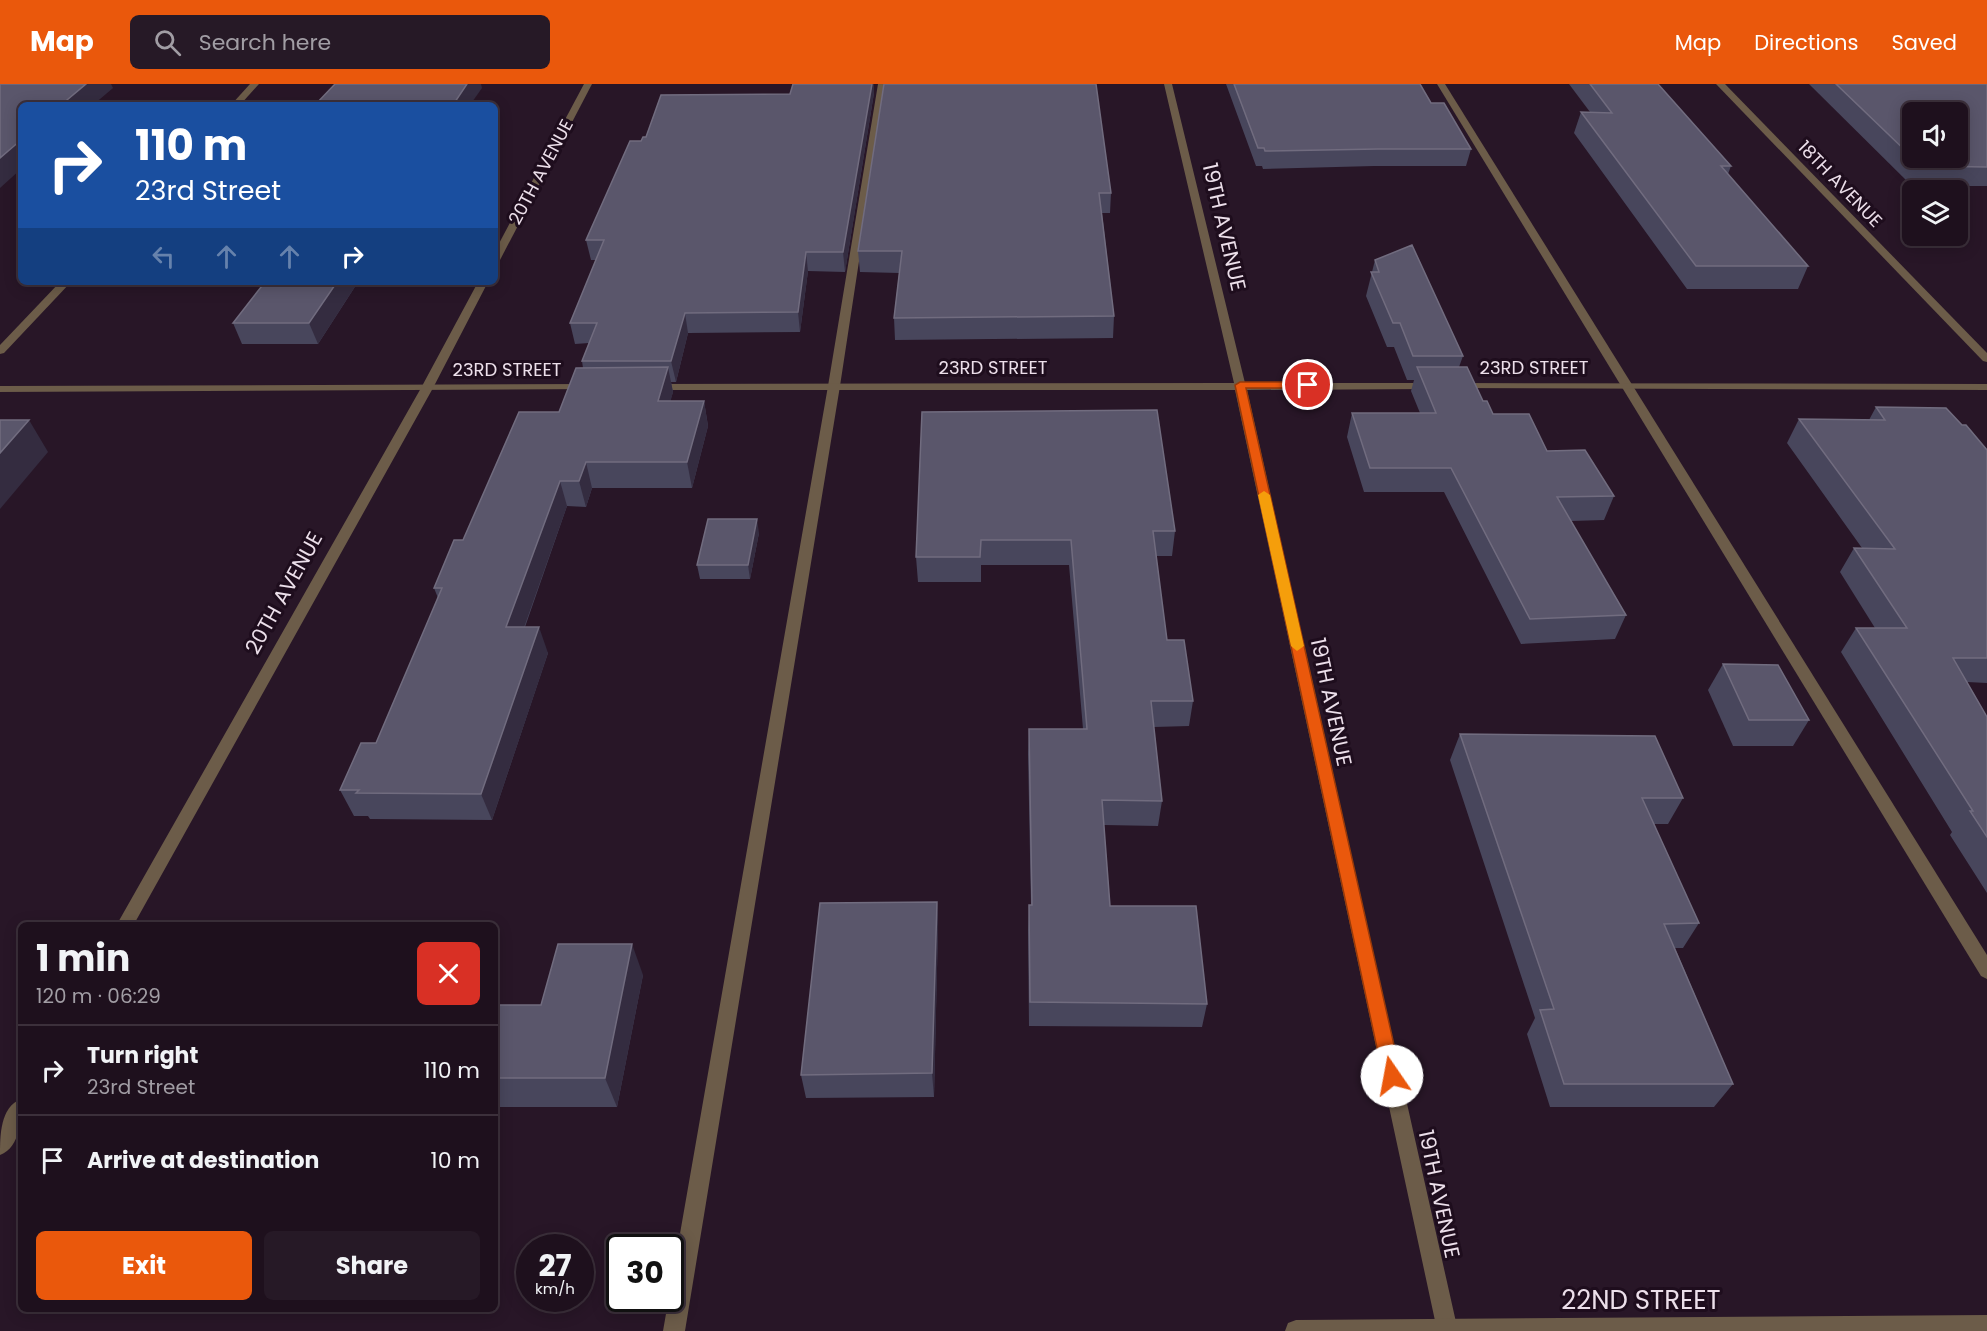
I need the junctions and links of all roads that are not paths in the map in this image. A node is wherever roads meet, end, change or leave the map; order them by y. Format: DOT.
graph roads {
  1 [pos="255,84"];
  2 [pos="588,84"];
  3 [pos="882,84"];
  4 [pos="1168,84"];
  5 [pos="1441,84"];
  6 [pos="1720,84"];
  7 [pos="238,102"];
  8 [pos="498,254"];
  9 [pos="63,285"];
  10 [pos="481,285"];
  11 [pos="0,351"];
  12 [pos="1987,359"];
  13 [pos="1240,385"];
  14 [pos="1627,386"];
  15 [pos="607,387"];
  16 [pos="643,387"];
  17 [pos="834,387"];
  18 [pos="1987,387"];
  19 [pos="428,388"];
  20 [pos="0,389"];
  21 [pos="126,922"];
  22 [pos="1987,971"];
  23 [pos="18,1113"];
  24 [pos="0,1146"];
  25 [pos="1977,1328"];
  26 [pos="1448,1330"];
  27 [pos="674,1331"];
  28 [pos="1296,1331"];
  1 -- 7 [label="street"];
  2 -- 8 [label="street, 20TH AVENUE"];
  3 -- 17 [label="street"];
  4 -- 13 [label="street, 19TH AVENUE"];
  5 -- 14 [label="street"];
  6 -- 12 [label="street, 18TH AVENUE"];
  9 -- 11 [label="street"];
  10 -- 19 [label="street, 20TH AVENUE"];
  13 -- 14 [label="street, 23RD STREET"];
  13 -- 17 [label="street, 23RD STREET"];
  13 -- 26 [label="street, 19TH AVENUE"];
  14 -- 18 [label="street, 23RD STREET"];
  14 -- 22 [label="street"];
  15 -- 19 [label="street, 23RD STREET"];
  16 -- 17 [label="street, 23RD STREET"];
  17 -- 27 [label="street"];
  19 -- 20 [label="street, 23RD STREET"];
  19 -- 21 [label="street, 20TH AVENUE"];
  23 -- 24 [label="street"];
  25 -- 26 [label="street, 22ND STREET"];
  26 -- 28 [label="street, 22ND STREET"];
}
